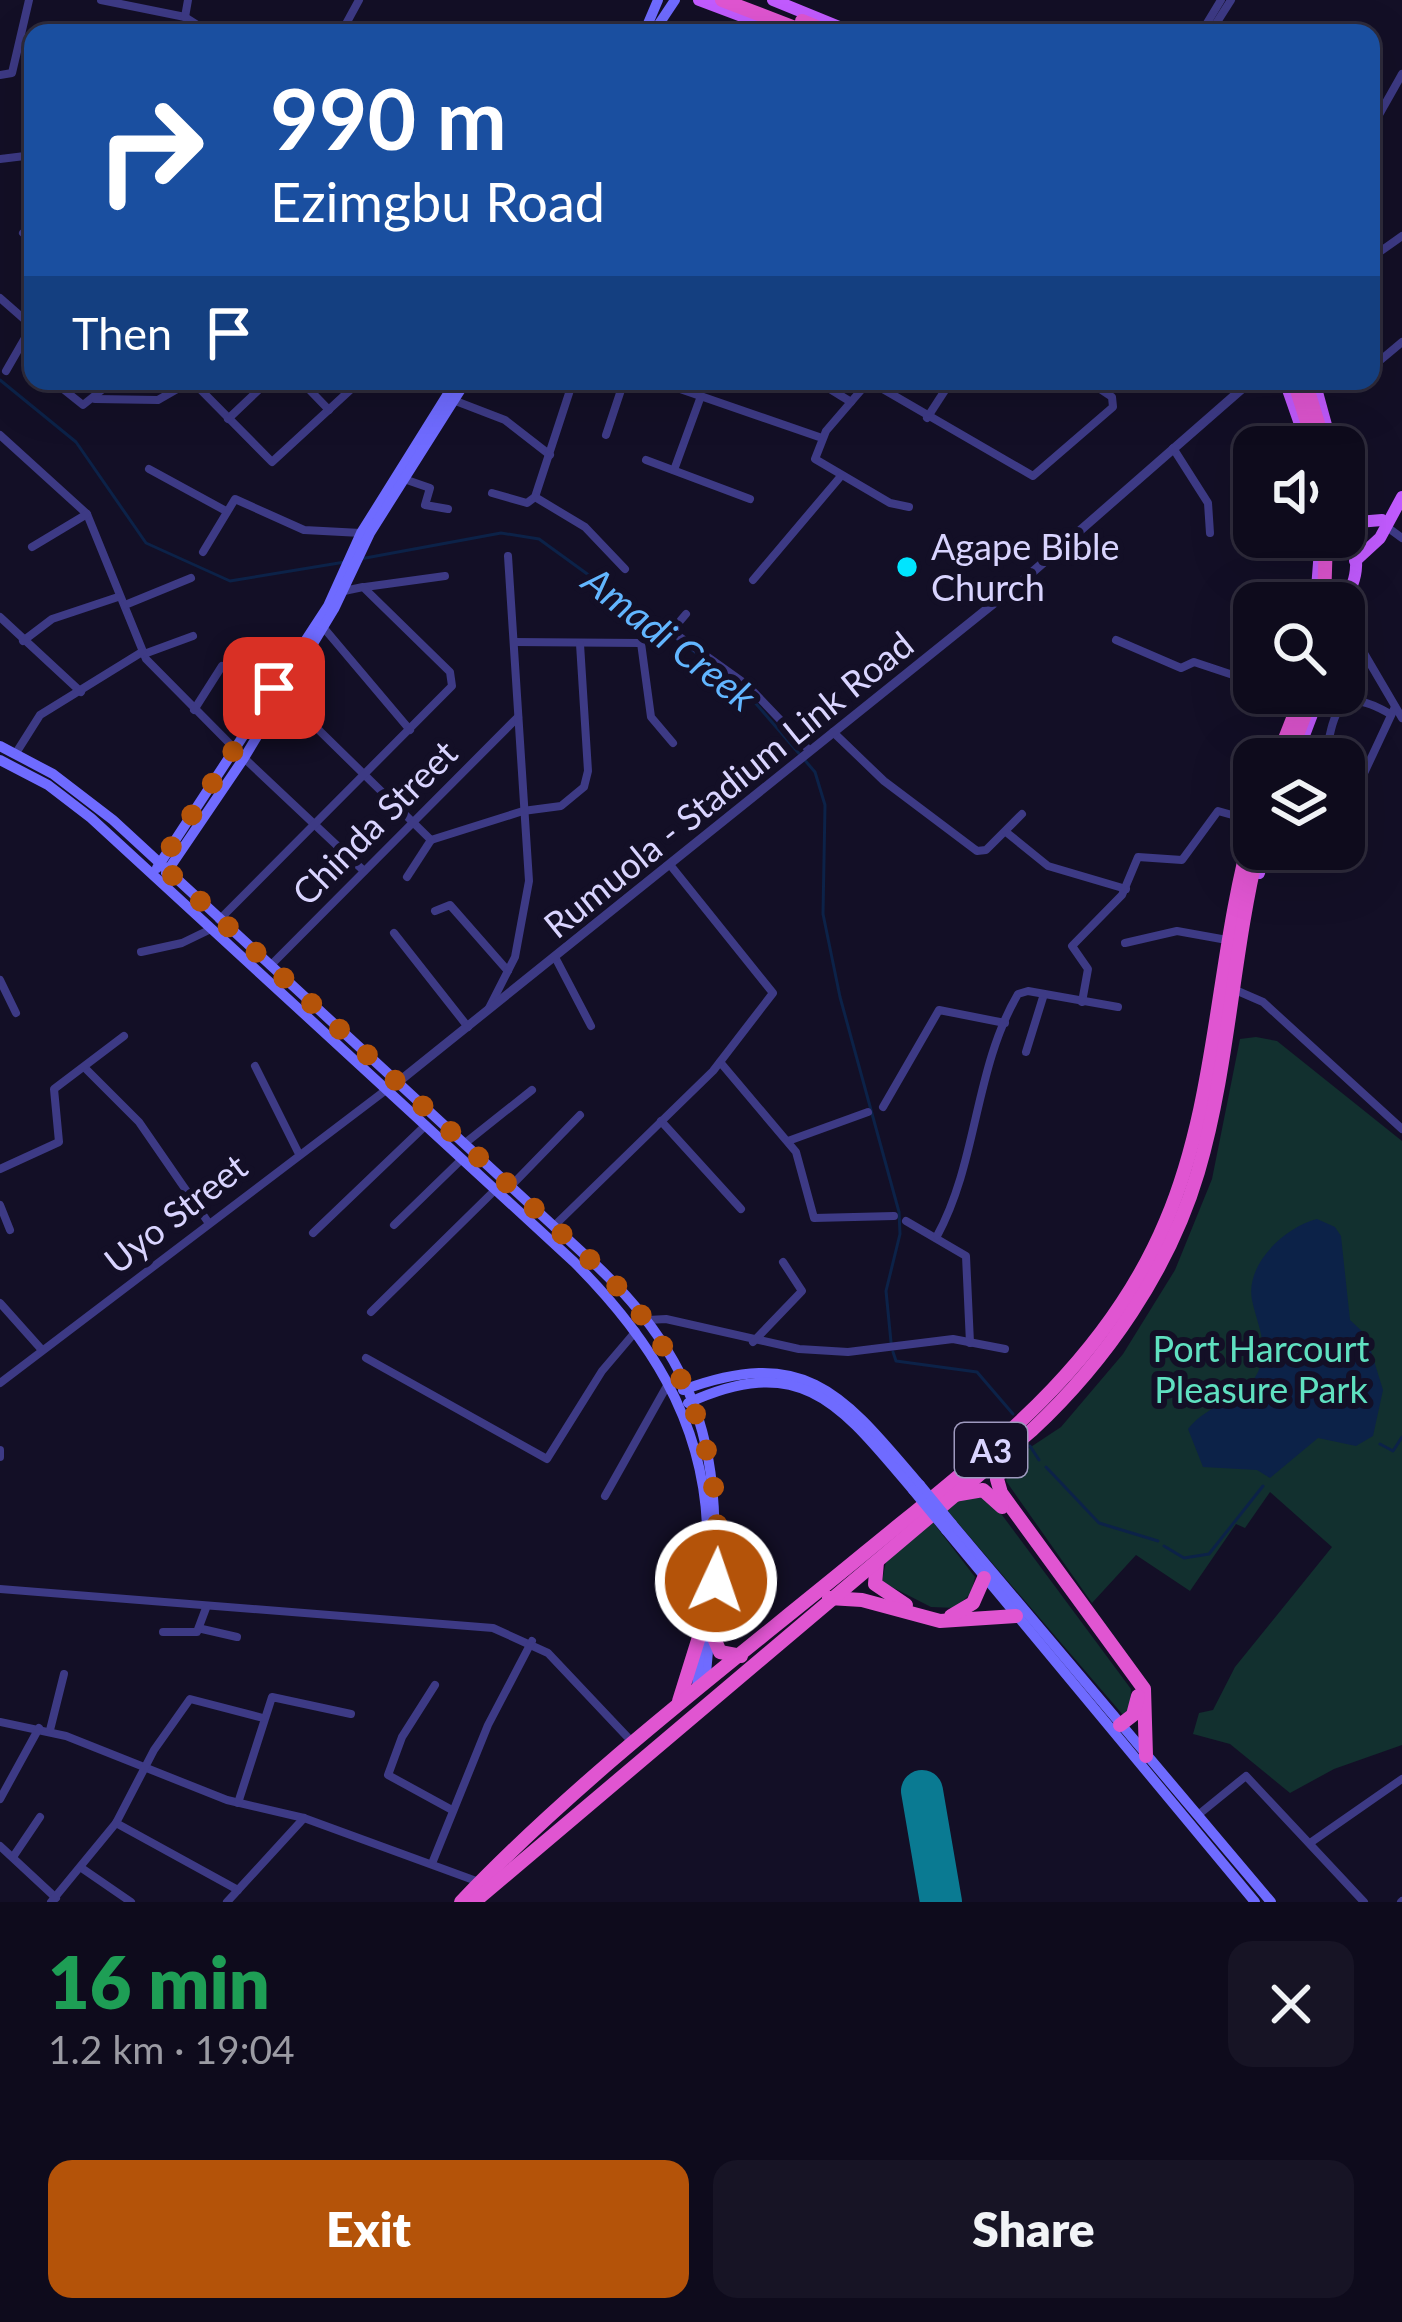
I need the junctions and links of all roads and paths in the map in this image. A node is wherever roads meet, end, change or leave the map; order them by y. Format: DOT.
graph roads {
  1 [pos="29,0"];
  2 [pos="101,0"];
  3 [pos="188,0"];
  4 [pos="675,0"];
  5 [pos="699,0"];
  6 [pos="722,0"];
  7 [pos="747,0"];
  8 [pos="773,0"];
  9 [pos="185,17"];
  10 [pos="192,24"];
  11 [pos="655,24"];
  12 [pos="764,24"];
  13 [pos="785,24"];
  14 [pos="808,24"];
  15 [pos="832,24"];
  16 [pos="18,51"];
  17 [pos="24,52"];
  18 [pos="1402,74"];
  19 [pos="0,75"];
  20 [pos="1380,114"];
  21 [pos="0,298"];
  22 [pos="24,318"];
  23 [pos="24,339"];
  24 [pos="6,371"];
  25 [pos="63,390"];
  26 [pos="103,390"];
  27 [pos="178,390"];
  28 [pos="200,390"];
  29 [pos="259,390"];
  30 [pos="310,390"];
  31 [pos="350,390"];
  32 [pos="452,390"];
  33 [pos="458,390"];
  34 [pos="570,390"];
  35 [pos="621,390"];
  36 [pos="683,390"];
  37 [pos="832,390"];
  38 [pos="861,390"];
  39 [pos="882,390"];
  40 [pos="945,390"];
  41 [pos="1101,390"];
  42 [pos="1241,390"];
  43 [pos="1294,390"];
  44 [pos="1311,390"];
  45 [pos="701,396"];
  46 [pos="95,398"];
  47 [pos="449,399"];
  48 [pos="851,402"];
  49 [pos="329,410"];
  50 [pos="927,418"];
  51 [pos="229,419"];
  52 [pos="1310,426"];
  53 [pos="1317,426"];
  54 [pos="0,435"];
  55 [pos="606,435"];
  56 [pos="822,438"];
  57 [pos="1173,448"];
  58 [pos="550,455"];
  59 [pos="646,460"];
  60 [pos="148,469"];
  61 [pos="674,470"];
  62 [pos="841,476"];
  63 [pos="404,479"];
  64 [pos="1402,483"];
  65 [pos="492,493"];
  66 [pos="535,496"];
  67 [pos="1402,497"];
  68 [pos="750,499"];
  69 [pos="909,507"];
  70 [pos="448,509"];
  71 [pos="226,512"];
  72 [pos="87,514"];
  73 [pos="1365,523"];
  74 [pos="1384,524"];
  75 [pos="362,532"];
  76 [pos="1210,533"];
  77 [pos="1365,534"];
  78 [pos="1402,538"];
  79 [pos="32,547"];
  80 [pos="356,551"];
  81 [pos="203,552"];
  82 [pos="508,556"];
  83 [pos="1352,558"];
  84 [pos="1355,561"];
  85 [pos="626,569"];
  86 [pos="347,574"];
  87 [pos="446,576"];
  88 [pos="191,578"];
  89 [pos="753,580"];
  90 [pos="1353,582"];
  91 [pos="363,587"];
  92 [pos="344,591"];
  93 [pos="121,601"];
  94 [pos="686,614"];
  95 [pos="0,617"];
  96 [pos="323,627"];
  97 [pos="194,636"];
  98 [pos="1116,640"];
  99 [pos="23,641"];
  100 [pos="514,642"];
  101 [pos="250,644"];
  102 [pos="580,644"];
  103 [pos="1365,649"];
  104 [pos="143,653"];
  105 [pos="222,666"];
  106 [pos="283,675"];
  107 [pos="1233,675"];
  108 [pos="278,690"];
  109 [pos="81,692"];
  110 [pos="194,710"];
  111 [pos="1393,711"];
  112 [pos="519,716"];
  113 [pos="1402,718"];
  114 [pos="410,730"];
  115 [pos="832,731"];
  116 [pos="1328,738"];
  117 [pos="673,743"];
  118 [pos="0,746"];
  119 [pos="16,753"];
  120 [pos="240,754"];
  121 [pos="805,754"];
  122 [pos="0,760"];
  123 [pos="1365,771"];
  124 [pos="364,776"];
  125 [pos="523,811"];
  126 [pos="1022,814"];
  127 [pos="1233,815"];
  128 [pos="410,823"];
  129 [pos="317,824"];
  130 [pos="1006,832"];
  131 [pos="431,840"];
  132 [pos="671,866"];
  133 [pos="1242,870"];
  134 [pos="1257,870"];
  135 [pos="364,871"];
  136 [pos="160,872"];
  137 [pos="407,877"];
  138 [pos="1126,889"];
  139 [pos="435,911"];
  140 [pos="215,925"];
  141 [pos="394,933"];
  142 [pos="1228,936"];
  143 [pos="1125,943"];
  144 [pos="141,952"];
  145 [pos="556,958"];
  146 [pos="269,966"];
  147 [pos="506,976"];
  148 [pos="0,980"];
  149 [pos="1229,988"];
  150 [pos="1044,994"];
  151 [pos="510,996"];
  152 [pos="1082,1002"];
  153 [pos="1118,1007"];
  154 [pos="16,1013"];
  155 [pos="485,1016"];
  156 [pos="1005,1023"];
  157 [pos="591,1026"];
  158 [pos="469,1028"];
  159 [pos="124,1036"];
  160 [pos="1027,1052"];
  161 [pos="720,1062"];
  162 [pos="255,1066"];
  163 [pos="86,1069"];
  164 [pos="392,1086"];
  165 [pos="532,1090"];
  166 [pos="883,1107"];
  167 [pos="868,1112"];
  168 [pos="580,1115"];
  169 [pos="661,1121"];
  170 [pos="426,1126"];
  171 [pos="1402,1129"];
  172 [pos="788,1141"];
  173 [pos="464,1144"];
  174 [pos="298,1152"];
  175 [pos="462,1160"];
  176 [pos="0,1169"];
  177 [pos="511,1186"];
  178 [pos="495,1190"];
  179 [pos="0,1204"];
  180 [pos="741,1209"];
  181 [pos="894,1216"];
  182 [pos="906,1221"];
  183 [pos="208,1222"];
  184 [pos="394,1225"];
  185 [pos="554,1226"];
  186 [pos="10,1230"];
  187 [pos="313,1233"];
  188 [pos="938,1237"];
  189 [pos="783,1262"];
  190 [pos="0,1303"];
  191 [pos="371,1312"];
  192 [pos="648,1320"];
  193 [pos="637,1330"];
  194 [pos="753,1342"];
  195 [pos="970,1343"];
  196 [pos="1005,1349"];
  197 [pos="42,1350"];
  198 [pos="365,1358"];
  199 [pos="0,1383"];
  200 [pos="672,1388"];
  201 [pos="688,1388"];
  202 [pos="693,1401"];
  203 [pos="680,1407"];
  204 [pos="1011,1446"];
  205 [pos="916,1487"];
  206 [pos="604,1496"];
  207 [pos="950,1497"];
  208 [pos="949,1527"];
  209 [pos="881,1556"];
  210 [pos="984,1578"];
  211 [pos="0,1589"];
  212 [pos="829,1598"];
  213 [pos="206,1608"];
  214 [pos="1016,1616"];
  215 [pos="202,1629"];
  216 [pos="163,1632"];
  217 [pos="705,1634"];
  218 [pos="237,1637"];
  219 [pos="532,1641"];
  220 [pos="741,1656"];
  221 [pos="64,1674"];
  222 [pos="435,1684"];
  223 [pos="701,1687"];
  224 [pos="676,1708"];
  225 [pos="351,1714"];
  226 [pos="263,1718"];
  227 [pos="0,1722"];
  228 [pos="1120,1725"];
  229 [pos="39,1728"];
  230 [pos="50,1731"];
  231 [pos="634,1744"];
  232 [pos="1146,1756"];
  233 [pos="146,1764"];
  234 [pos="1402,1779"];
  235 [pos="0,1799"];
  236 [pos="238,1803"];
  237 [pos="452,1810"];
  238 [pos="1198,1815"];
  239 [pos="40,1817"];
  240 [pos="304,1818"];
  241 [pos="116,1823"];
  242 [pos="1310,1843"];
  243 [pos="0,1846"];
  244 [pos="13,1857"];
  245 [pos="433,1861"];
  246 [pos="82,1869"];
  247 [pos="480,1883"];
  248 [pos="238,1890"];
  249 [pos="55,1898"];
  250 [pos="68,1902"];
  251 [pos="130,1902"];
  252 [pos="227,1902"];
  253 [pos="461,1902"];
  254 [pos="474,1902"];
  255 [pos="1256,1902"];
  256 [pos="1271,1902"];
  257 [pos="1364,1902"];
  1 -- 16 [label="street"];
  2 -- 9 [label="street"];
  3 -- 9 [label="street"];
  4 -- 11 [label="main road"];
  5 -- 12 [label="main road"];
  6 -- 13 [label="highway"];
  7 -- 14 [label="highway"];
  8 -- 15 [label="main road"];
  9 -- 10 [label="street"];
  16 -- 17 [label="street"];
  16 -- 19 [label="street"];
  18 -- 20 [label="street"];
  21 -- 22 [label="street"];
  23 -- 24 [label="street"];
  25 -- 46 [label="street"];
  26 -- 46 [label="street"];
  27 -- 46 [label="street"];
  28 -- 51 [label="street"];
  29 -- 51 [label="street"];
  30 -- 49 [label="street"];
  31 -- 49 [label="street"];
  32 -- 47 [label="main road"];
  33 -- 47 [label="main road"];
  34 -- 58 [label="street"];
  35 -- 55 [label="street"];
  36 -- 45 [label="street"];
  37 -- 48 [label="street"];
  38 -- 48 [label="street"];
  39 -- 50 [label="street"];
  40 -- 50 [label="street"];
  41 -- 50 [label="street"];
  42 -- 57 [label="street, Rumuola - Stadium Link Road"];
  43 -- 52 [label="highway"];
  44 -- 53 [label="highway"];
  45 -- 56 [label="street"];
  45 -- 61 [label="street"];
  47 -- 58 [label="street"];
  47 -- 63 [label="main road"];
  47 -- 75 [label="main road"];
  48 -- 56 [label="street"];
  49 -- 51 [label="street"];
  54 -- 72 [label="street"];
  56 -- 62 [label="street"];
  57 -- 76 [label="street"];
  57 -- 115 [label="street, Rumuola - Stadium Link Road"];
  58 -- 66 [label="street"];
  59 -- 61 [label="street"];
  60 -- 71 [label="street"];
  61 -- 68 [label="street"];
  62 -- 69 [label="street"];
  62 -- 89 [label="street"];
  63 -- 70 [label="street"];
  63 -- 80 [label="main road"];
  64 -- 74 [label="main road"];
  65 -- 66 [label="street"];
  66 -- 85 [label="street"];
  67 -- 74 [label="main road"];
  71 -- 75 [label="street"];
  71 -- 81 [label="street"];
  72 -- 79 [label="street"];
  72 -- 93 [label="street"];
  73 -- 74 [label="main road"];
  74 -- 77 [label="main road"];
  74 -- 78 [label="street"];
  74 -- 84 [label="main road"];
  75 -- 80 [label="main road"];
  80 -- 86 [label="main road"];
  82 -- 100 [label="street"];
  83 -- 84 [label="main road"];
  84 -- 90 [label="main road"];
  86 -- 92 [label="main road"];
  86 -- 106 [label="main road"];
  87 -- 91 [label="street"];
  88 -- 93 [label="street"];
  91 -- 92 [label="street"];
  91 -- 114 [label="street"];
  92 -- 96 [label="main road"];
  93 -- 99 [label="street"];
  93 -- 104 [label="street"];
  94 -- 121 [label="street"];
  95 -- 99 [label="street"];
  96 -- 108 [label="main road"];
  96 -- 114 [label="street"];
  97 -- 104 [label="street"];
  98 -- 107 [label="street"];
  99 -- 109 [label="street"];
  100 -- 102 [label="street"];
  100 -- 112 [label="street"];
  101 -- 106 [label="street"];
  102 -- 117 [label="street"];
  102 -- 125 [label="street"];
  103 -- 111 [label="street"];
  104 -- 109 [label="street"];
  104 -- 110 [label="street"];
  105 -- 110 [label="street"];
  106 -- 108 [label="main road"];
  108 -- 120 [label="main road"];
  108 -- 124 [label="street"];
  109 -- 119 [label="street"];
  110 -- 120 [label="street"];
  111 -- 113 [label="street"];
  111 -- 116 [label="street"];
  111 -- 123 [label="street"];
  112 -- 125 [label="street"];
  112 -- 128 [label="street, Chinda Street"];
  114 -- 124 [label="street"];
  115 -- 121 [label="street, Rumuola - Stadium Link Road"];
  115 -- 130 [label="street"];
  118 -- 119 [label="main road"];
  119 -- 136 [label="main road"];
  120 -- 129 [label="street"];
  120 -- 136 [label="main road"];
  121 -- 132 [label="street, Rumuola - Stadium Link Road"];
  122 -- 136 [label="main road"];
  124 -- 128 [label="street"];
  124 -- 129 [label="street"];
  125 -- 131 [label="street"];
  125 -- 147 [label="street"];
  126 -- 130 [label="street"];
  127 -- 138 [label="street"];
  128 -- 131 [label="street"];
  128 -- 135 [label="street, Chinda Street"];
  129 -- 135 [label="street"];
  129 -- 140 [label="street"];
  130 -- 138 [label="street"];
  131 -- 137 [label="street"];
  132 -- 145 [label="street, Rumuola - Stadium Link Road"];
  132 -- 161 [label="street"];
  133 -- 142 [label="highway, A3"];
  134 -- 149 [label="highway, A3"];
  135 -- 146 [label="street, Chinda Street"];
  136 -- 140 [label="main road"];
  138 -- 152 [label="street"];
  139 -- 147 [label="street"];
  140 -- 144 [label="street"];
  140 -- 146 [label="main road"];
  140 -- 164 [label="main road"];
  141 -- 158 [label="street"];
  142 -- 143 [label="street"];
  142 -- 220 [label="highway, A3"];
  145 -- 151 [label="street, Rumuola - Stadium Link Road"];
  145 -- 157 [label="street"];
  146 -- 164 [label="main road"];
  147 -- 151 [label="street"];
  147 -- 155 [label="street"];
  148 -- 154 [label="street"];
  149 -- 171 [label="street"];
  149 -- 204 [label="highway, A3"];
  150 -- 152 [label="street"];
  150 -- 156 [label="street"];
  150 -- 160 [label="street"];
  151 -- 155 [label="street, Rumuola - Stadium Link Road"];
  152 -- 153 [label="street"];
  155 -- 158 [label="street, Rumuola - Stadium Link Road"];
  156 -- 166 [label="street"];
  156 -- 188 [label="street"];
  158 -- 164 [label="street, Rumuola - Stadium Link Road"];
  159 -- 163 [label="street"];
  161 -- 169 [label="street"];
  161 -- 172 [label="street"];
  162 -- 174 [label="street"];
  163 -- 176 [label="street"];
  163 -- 183 [label="street"];
  164 -- 170 [label="main road"];
  164 -- 173 [label="main road"];
  164 -- 174 [label="street, Uyo Street"];
  165 -- 173 [label="street"];
  167 -- 172 [label="street"];
  168 -- 177 [label="street"];
  169 -- 180 [label="street"];
  169 -- 185 [label="street"];
  170 -- 175 [label="main road"];
  170 -- 187 [label="street"];
  172 -- 181 [label="street"];
  173 -- 177 [label="main road"];
  174 -- 183 [label="street, Uyo Street"];
  175 -- 178 [label="main road"];
  175 -- 184 [label="street"];
  177 -- 185 [label="main road"];
  178 -- 191 [label="street"];
  178 -- 193 [label="main road"];
  179 -- 186 [label="street"];
  182 -- 188 [label="street"];
  183 -- 197 [label="street, Uyo Street"];
  185 -- 192 [label="main road"];
  188 -- 195 [label="street"];
  189 -- 194 [label="street"];
  190 -- 197 [label="street"];
  192 -- 194 [label="street"];
  192 -- 201 [label="main road"];
  193 -- 198 [label="street"];
  193 -- 200 [label="main road"];
  194 -- 195 [label="street"];
  195 -- 196 [label="street"];
  197 -- 199 [label="street, Uyo Street"];
  200 -- 201 [label="main road"];
  200 -- 203 [label="main road"];
  200 -- 206 [label="street"];
  201 -- 202 [label="main road"];
  201 -- 205 [label="main road"];
  202 -- 203 [label="main road"];
  202 -- 205 [label="main road"];
  202 -- 217 [label="main road"];
  203 -- 217 [label="main road"];
  204 -- 207 [label="highway, A3"];
  204 -- 232 [label="highway"];
  205 -- 208 [label="main road, bridge"];
  207 -- 209 [label="highway, A3"];
  207 -- 228 [label="highway"];
  208 -- 210 [label="main road"];
  208 -- 228 [label="main road"];
  209 -- 210 [label="highway"];
  209 -- 212 [label="highway, A3"];
  210 -- 214 [label="main road"];
  211 -- 213 [label="street"];
  212 -- 214 [label="highway"];
  212 -- 254 [label="highway, A3"];
  213 -- 215 [label="street"];
  213 -- 219 [label="street"];
  214 -- 255 [label="main road"];
  215 -- 216 [label="street"];
  215 -- 218 [label="street"];
  217 -- 220 [label="highway"];
  217 -- 223 [label="main road"];
  217 -- 224 [label="highway"];
  219 -- 231 [label="street"];
  219 -- 237 [label="street"];
  220 -- 223 [label="highway, A3"];
  221 -- 230 [label="street"];
  222 -- 237 [label="street"];
  223 -- 224 [label="highway, A3"];
  224 -- 231 [label="highway, A3"];
  225 -- 226 [label="street"];
  226 -- 233 [label="street"];
  226 -- 236 [label="street"];
  227 -- 229 [label="street"];
  228 -- 232 [label="main road"];
  229 -- 230 [label="street"];
  229 -- 235 [label="street"];
  230 -- 233 [label="street"];
  231 -- 247 [label="highway, A3"];
  232 -- 238 [label="main road"];
  233 -- 236 [label="street"];
  233 -- 241 [label="street"];
  234 -- 242 [label="street"];
  236 -- 240 [label="street"];
  237 -- 245 [label="street"];
  238 -- 242 [label="street"];
  238 -- 256 [label="main road"];
  239 -- 244 [label="street"];
  240 -- 245 [label="street"];
  240 -- 248 [label="street"];
  241 -- 246 [label="street"];
  241 -- 248 [label="street"];
  242 -- 257 [label="street"];
  243 -- 244 [label="street"];
  244 -- 249 [label="street"];
  245 -- 247 [label="street"];
  246 -- 249 [label="street"];
  246 -- 251 [label="street"];
  247 -- 253 [label="highway, A3"];
  248 -- 252 [label="street"];
  249 -- 250 [label="street"];
}
